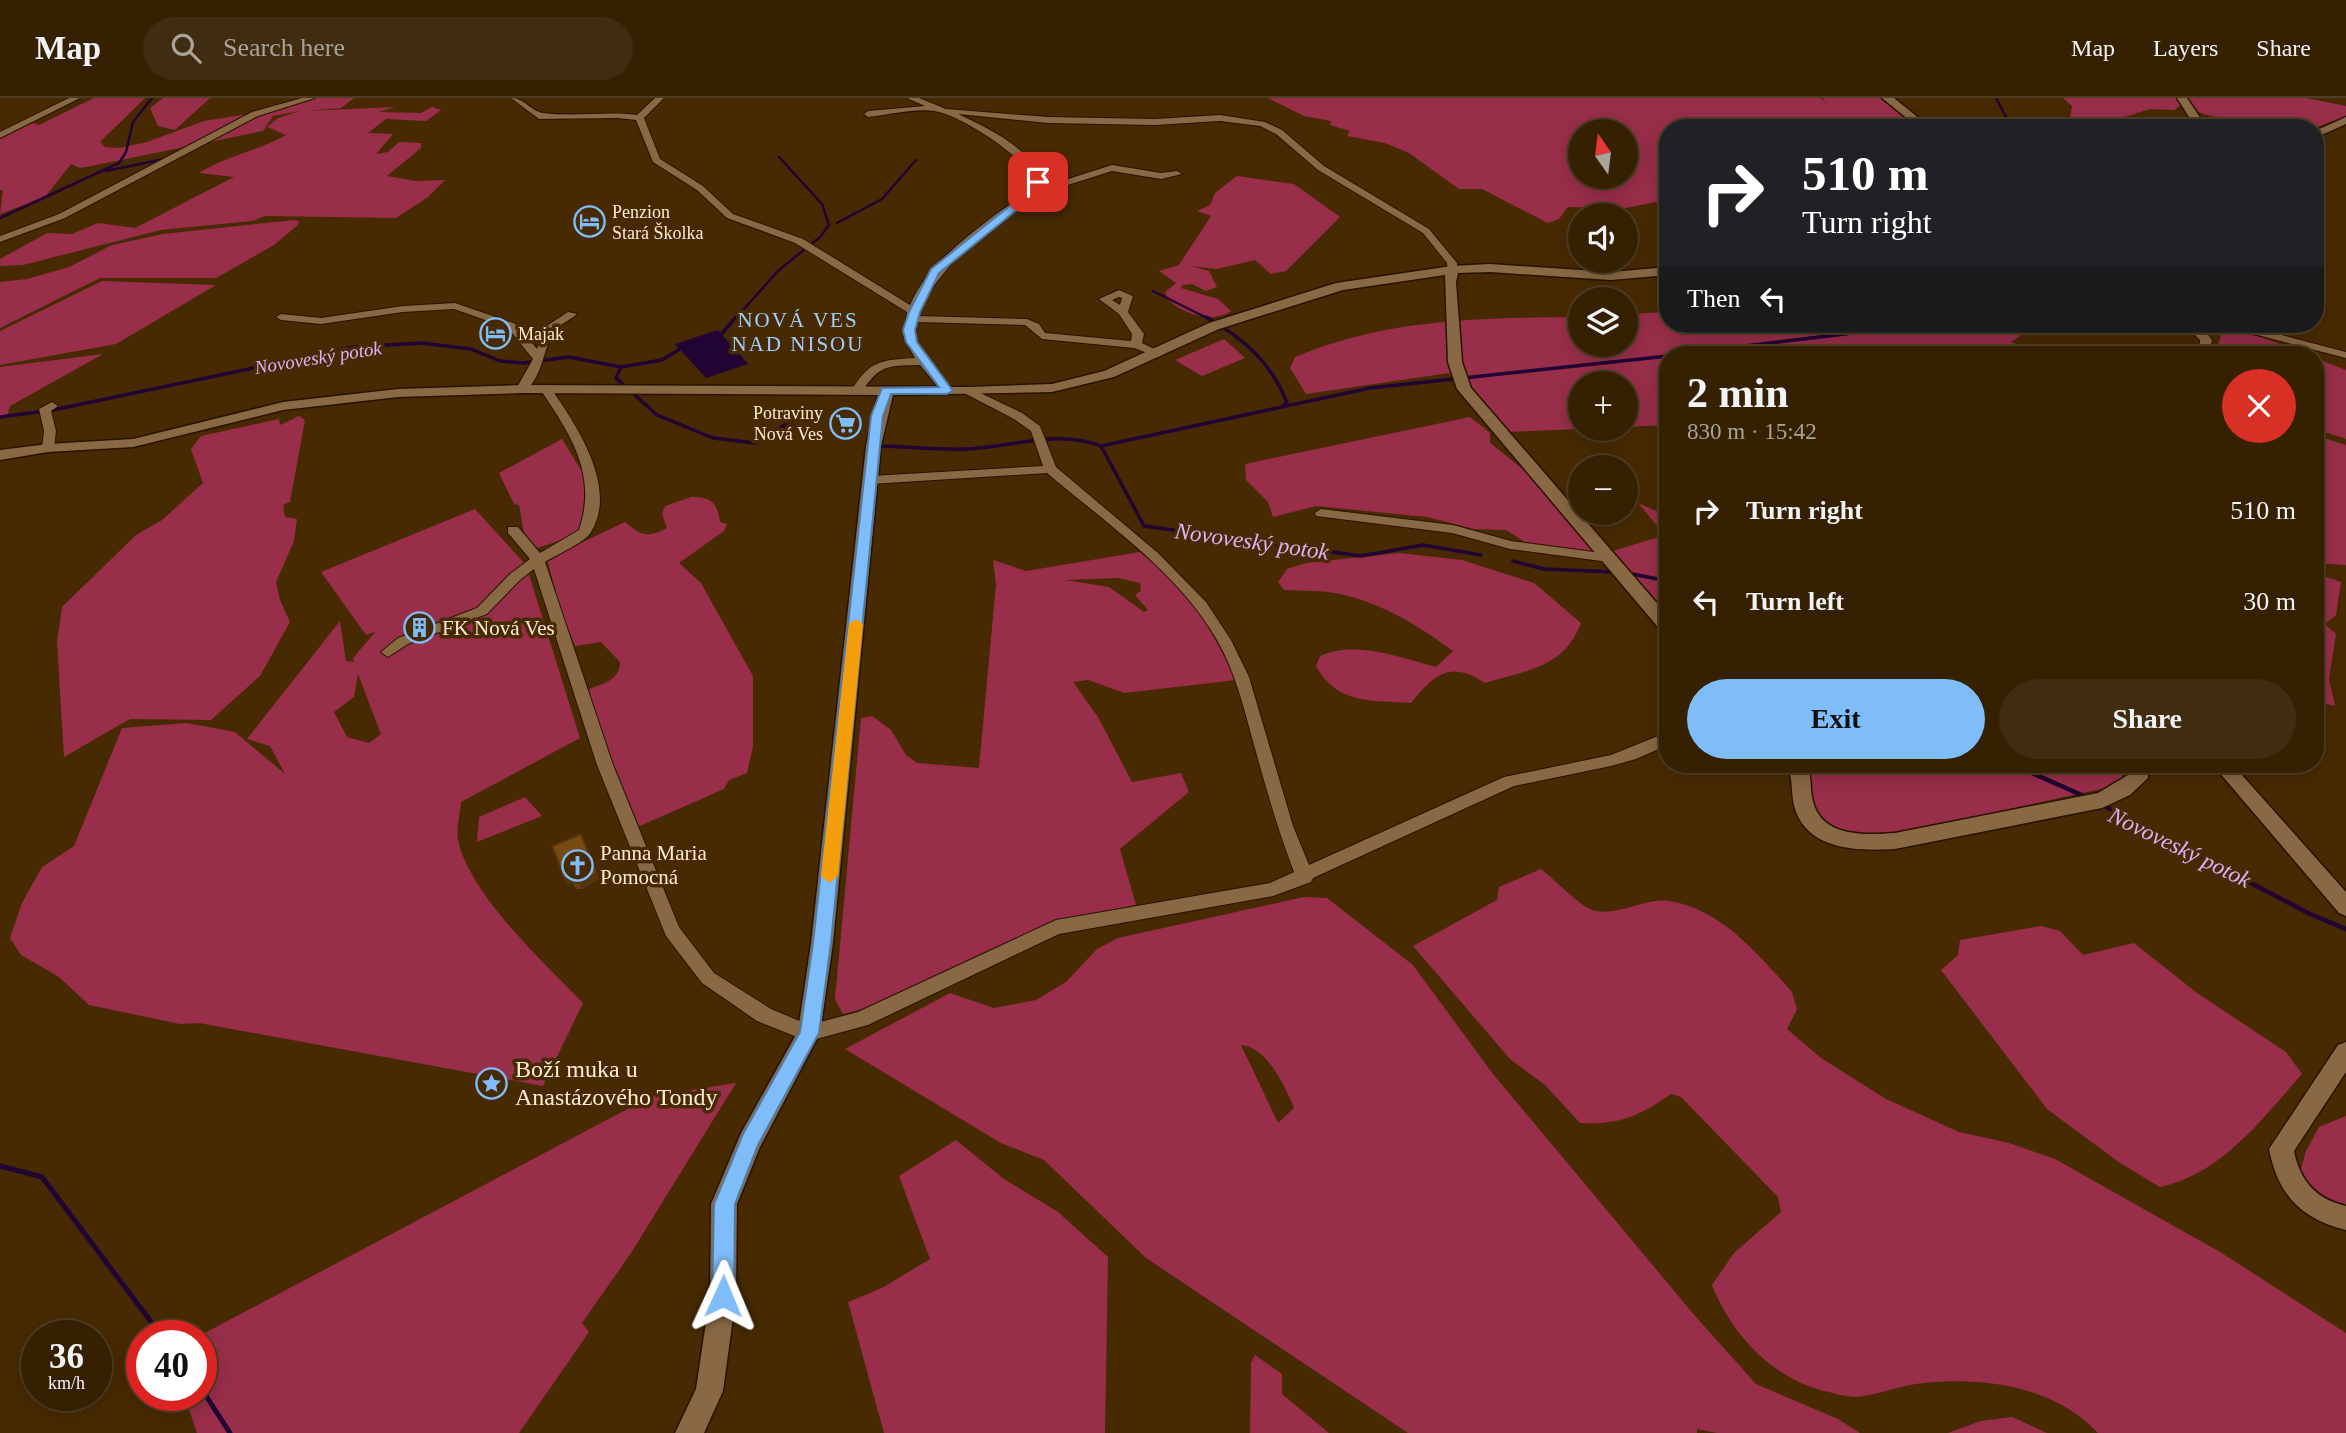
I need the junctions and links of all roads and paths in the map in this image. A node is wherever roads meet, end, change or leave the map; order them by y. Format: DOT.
graph roads {
  1 [pos="76,98"];
  2 [pos="311,98"];
  3 [pos="515,98"];
  4 [pos="660,98"];
  5 [pos="911,98"];
  6 [pos="1887,98"];
  7 [pos="2182,98"];
  8 [pos="936,107"];
  9 [pos="868,114"];
  10 [pos="968,116"];
  11 [pos="639,118"];
  12 [pos="1914,119"];
  13 [pos="2196,119"];
  14 [pos="2346,120"];
  15 [pos="2324,131"];
  16 [pos="0,135"];
  17 [pos="1177,174"];
  18 [pos="1031,194"];
  19 [pos="0,239"];
  20 [pos="1452,270"];
  21 [pos="1659,272"];
  22 [pos="1123,312"];
  23 [pos="572,314"];
  24 [pos="913,315"];
  25 [pos="281,317"];
  26 [pos="2262,333"];
  27 [pos="1136,345"];
  28 [pos="2311,346"];
  29 [pos="2324,349"];
  30 [pos="1158,354"];
  31 [pos="2346,355"];
  32 [pos="539,359"];
  33 [pos="922,360"];
  34 [pos="522,389"];
  35 [pos="546,389"];
  36 [pos="857,391"];
  37 [pos="887,391"];
  38 [pos="947,391"];
  39 [pos="968,391"];
  40 [pos="52,406"];
  41 [pos="48,448"];
  42 [pos="0,455"];
  43 [pos="1050,470"];
  44 [pos="872,480"];
  45 [pos="1321,513"];
  46 [pos="513,530"];
  47 [pos="1609,558"];
  48 [pos="538,560"];
  49 [pos="1659,617"];
  50 [pos="388,652"];
  51 [pos="1659,742"];
  52 [pos="1802,773"];
  53 [pos="2137,773"];
  54 [pos="2229,773"];
  55 [pos="1304,877"];
  56 [pos="2346,907"];
  57 [pos="809,1033"];
  58 [pos="2346,1052"];
  59 [pos="2346,1218"];
  60 [pos="689,1433"];
  1 -- 16 [label="street"];
  2 -- 19 [label="street"];
  3 -- 11 [label="street"];
  4 -- 11 [label="street"];
  5 -- 8 [label="street"];
  6 -- 12 [label="street"];
  7 -- 13 [label="street"];
  8 -- 9 [label="street"];
  8 -- 10 [label="street"];
  10 -- 18 [label="street"];
  10 -- 20 [label="street"];
  11 -- 24 [label="street"];
  14 -- 15 [label="street"];
  17 -- 18 [label="street"];
  18 -- 24 [label="street"];
  20 -- 21 [label="street"];
  20 -- 30 [label="street"];
  20 -- 47 [label="street"];
  22 -- 27 [label="street"];
  23 -- 32 [label="street"];
  24 -- 27 [label="street"];
  24 -- 33 [label="street"];
  25 -- 32 [label="street"];
  26 -- 28 [label="street"];
  27 -- 30 [label="street"];
  29 -- 31 [label="street"];
  30 -- 39 [label="street"];
  32 -- 34 [label="street"];
  33 -- 36 [label="street"];
  33 -- 38 [label="street"];
  34 -- 35 [label="street"];
  34 -- 41 [label="street"];
  35 -- 36 [label="street"];
  35 -- 48 [label="street"];
  36 -- 37 [label="street"];
  37 -- 38 [label="street"];
  37 -- 44 [label="street"];
  38 -- 39 [label="street"];
  39 -- 43 [label="street"];
  40 -- 41 [label="street"];
  41 -- 42 [label="street"];
  43 -- 44 [label="street"];
  43 -- 55 [label="street"];
  44 -- 57 [label="street"];
  45 -- 47 [label="street"];
  46 -- 48 [label="street"];
  47 -- 49 [label="street"];
  48 -- 50 [label="street"];
  48 -- 57 [label="street"];
  51 -- 55 [label="street"];
  52 -- 53 [label="street"];
  54 -- 56 [label="street"];
  55 -- 57 [label="street"];
  57 -- 60 [label="street"];
  58 -- 59 [label="street"];
}
